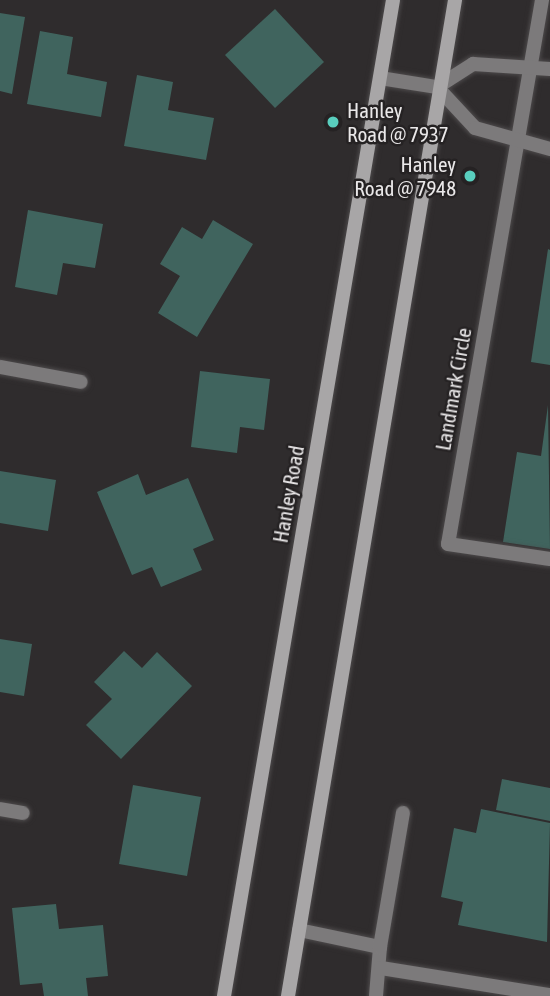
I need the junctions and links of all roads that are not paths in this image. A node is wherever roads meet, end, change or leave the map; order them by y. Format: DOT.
graph roads {
  1 [pos="393,0"];
  2 [pos="455,0"];
  3 [pos="541,0"];
  4 [pos="527,66"];
  5 [pos="550,69"];
  6 [pos="380,78"];
  7 [pos="437,87"];
  8 [pos="514,139"];
  9 [pos="550,149"];
  10 [pos="0,367"];
  11 [pos="81,382"];
  12 [pos="550,559"];
  13 [pos="0,809"];
  14 [pos="23,813"];
  15 [pos="403,813"];
  16 [pos="299,930"];
  17 [pos="380,947"];
  18 [pos="381,968"];
  19 [pos="550,995"];
  20 [pos="224,996"];
  21 [pos="288,996"];
  22 [pos="376,996"];
  1 -- 6 [label="main road, Hanley Road"];
  2 -- 7 [label="main road"];
  3 -- 4 [label="street, Landmark Circle"];
  4 -- 5 [label="street"];
  4 -- 7 [label="street"];
  4 -- 8 [label="street, Landmark Circle"];
  6 -- 7 [label="street"];
  6 -- 20 [label="main road, Hanley Road"];
  7 -- 8 [label="street"];
  7 -- 16 [label="main road"];
  8 -- 9 [label="street"];
  8 -- 12 [label="street, Landmark Circle"];
  10 -- 11 [label="street"];
  13 -- 14 [label="street"];
  15 -- 17 [label="street"];
  16 -- 17 [label="street"];
  16 -- 21 [label="main road"];
  17 -- 18 [label="street"];
  18 -- 19 [label="street"];
  18 -- 22 [label="street"];
}
